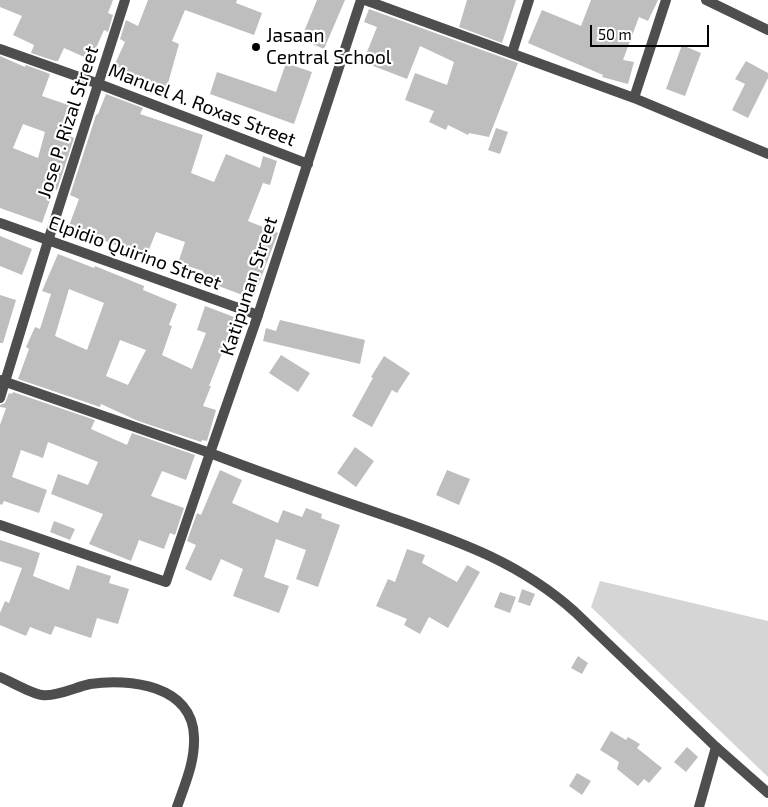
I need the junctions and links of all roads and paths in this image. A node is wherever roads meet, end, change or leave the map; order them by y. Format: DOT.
graph roads {
  1 [pos="125,0"];
  2 [pos="361,0"];
  3 [pos="365,0"];
  4 [pos="529,0"];
  5 [pos="666,0"];
  6 [pos="706,0"];
  7 [pos="768,30"];
  8 [pos="0,49"];
  9 [pos="512,52"];
  10 [pos="99,84"];
  11 [pos="634,98"];
  12 [pos="768,154"];
  13 [pos="308,164"];
  14 [pos="0,223"];
  15 [pos="48,241"];
  16 [pos="258,315"];
  17 [pos="2,381"];
  18 [pos="0,398"];
  19 [pos="210,453"];
  20 [pos="0,525"];
  21 [pos="0,677"];
  22 [pos="716,747"];
  23 [pos="768,793"];
  24 [pos="177,807"];
  25 [pos="699,807"];
  1 -- 10 [label="street, Jose P. Rizal Street"];
  2 -- 13 [label="street, Katipunan Street"];
  3 -- 9 [label="street"];
  4 -- 9 [label="street"];
  5 -- 11 [label="street"];
  6 -- 7 [label="street"];
  8 -- 10 [label="street, Manuel A. Roxas Street"];
  9 -- 11 [label="street"];
  10 -- 13 [label="street, Manuel A. Roxas Street"];
  10 -- 15 [label="street, Jose P. Rizal Street"];
  11 -- 12 [label="street"];
  13 -- 16 [label="street, Katipunan Street"];
  14 -- 15 [label="street, Elpidio Quirino Street"];
  15 -- 16 [label="street, Elpidio Quirino Street"];
  15 -- 17 [label="street, Jose P. Rizal Street"];
  16 -- 19 [label="street, Katipunan Street"];
  17 -- 18 [label="street, Jose P. Rizal Street"];
  17 -- 19 [label="street"];
  19 -- 20 [label="street, Katipunan Street"];
  19 -- 22 [label="street"];
  21 -- 24 [label="street"];
  22 -- 23 [label="street"];
  22 -- 25 [label="street"];
}
